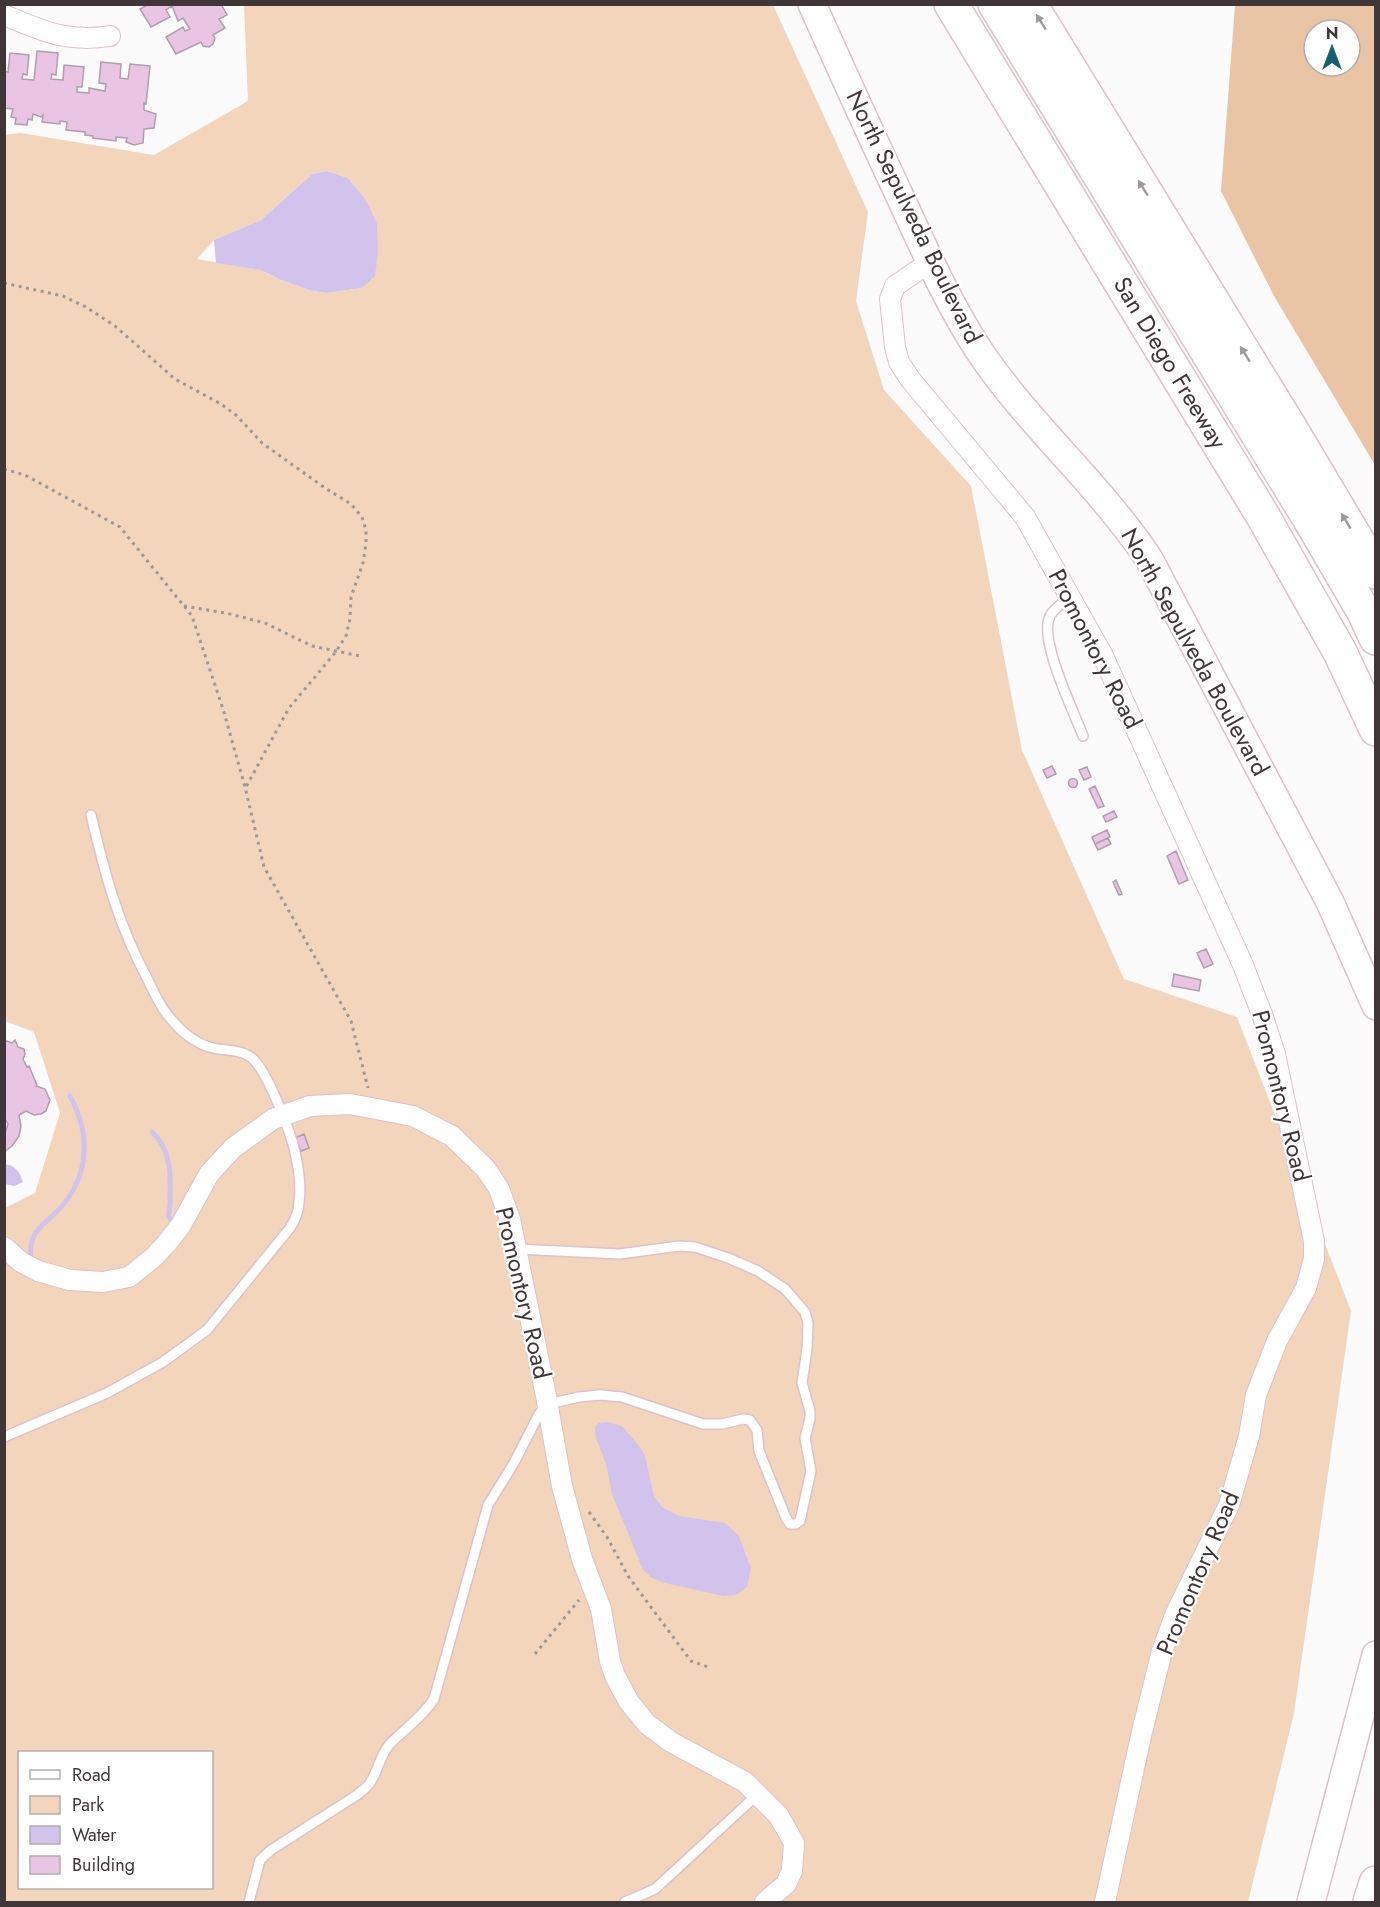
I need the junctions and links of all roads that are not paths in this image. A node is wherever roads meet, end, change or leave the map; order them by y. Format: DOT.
graph roads {
  1 [pos="812,4"];
  2 [pos="951,4"];
  3 [pos="972,4"];
  4 [pos="995,4"];
  5 [pos="1030,4"];
  6 [pos="15,13"];
  7 [pos="110,36"];
  8 [pos="930,262"];
  9 [pos="1376,572"];
  10 [pos="1070,597"];
  11 [pos="1376,638"];
  12 [pos="1376,683"];
  13 [pos="1376,729"];
  14 [pos="1083,736"];
  15 [pos="91,815"];
  16 [pos="1376,1006"];
  17 [pos="282,1115"];
  18 [pos="4,1246"];
  19 [pos="516,1249"];
  20 [pos="548,1404"];
  21 [pos="4,1437"];
  22 [pos="1376,1655"];
  23 [pos="758,1794"];
  24 [pos="1376,1883"];
  25 [pos="249,1902"];
  26 [pos="625,1902"];
  27 [pos="765,1902"];
  28 [pos="1105,1902"];
  29 [pos="1311,1902"];
  30 [pos="1371,1902"];
  1 -- 8 [label="main road, North Sepulveda Boulevard"];
  2 -- 13 [label="highway, San Diego Freeway"];
  3 -- 12 [label="highway"];
  4 -- 11 [label="highway"];
  9 -- 5 [label="highway, one-way"];
  6 -- 7 [label="street"];
  8 -- 10 [label="street, Promontory Road"];
  8 -- 16 [label="main road, North Sepulveda Boulevard"];
  10 -- 14 [label="lane"];
  10 -- 28 [label="street, Promontory Road"];
  15 -- 17 [label="lane"];
  17 -- 18 [label="street, Promontory Road"];
  17 -- 19 [label="street, Promontory Road"];
  17 -- 21 [label="lane"];
  19 -- 20 [label="street, Promontory Road"];
  19 -- 20 [label="lane"];
  20 -- 23 [label="street, Promontory Road"];
  20 -- 25 [label="lane"];
  22 -- 29 [label="main road"];
  23 -- 26 [label="lane"];
  23 -- 27 [label="street, Promontory Road"];
  24 -- 30 [label="highway"];
}
